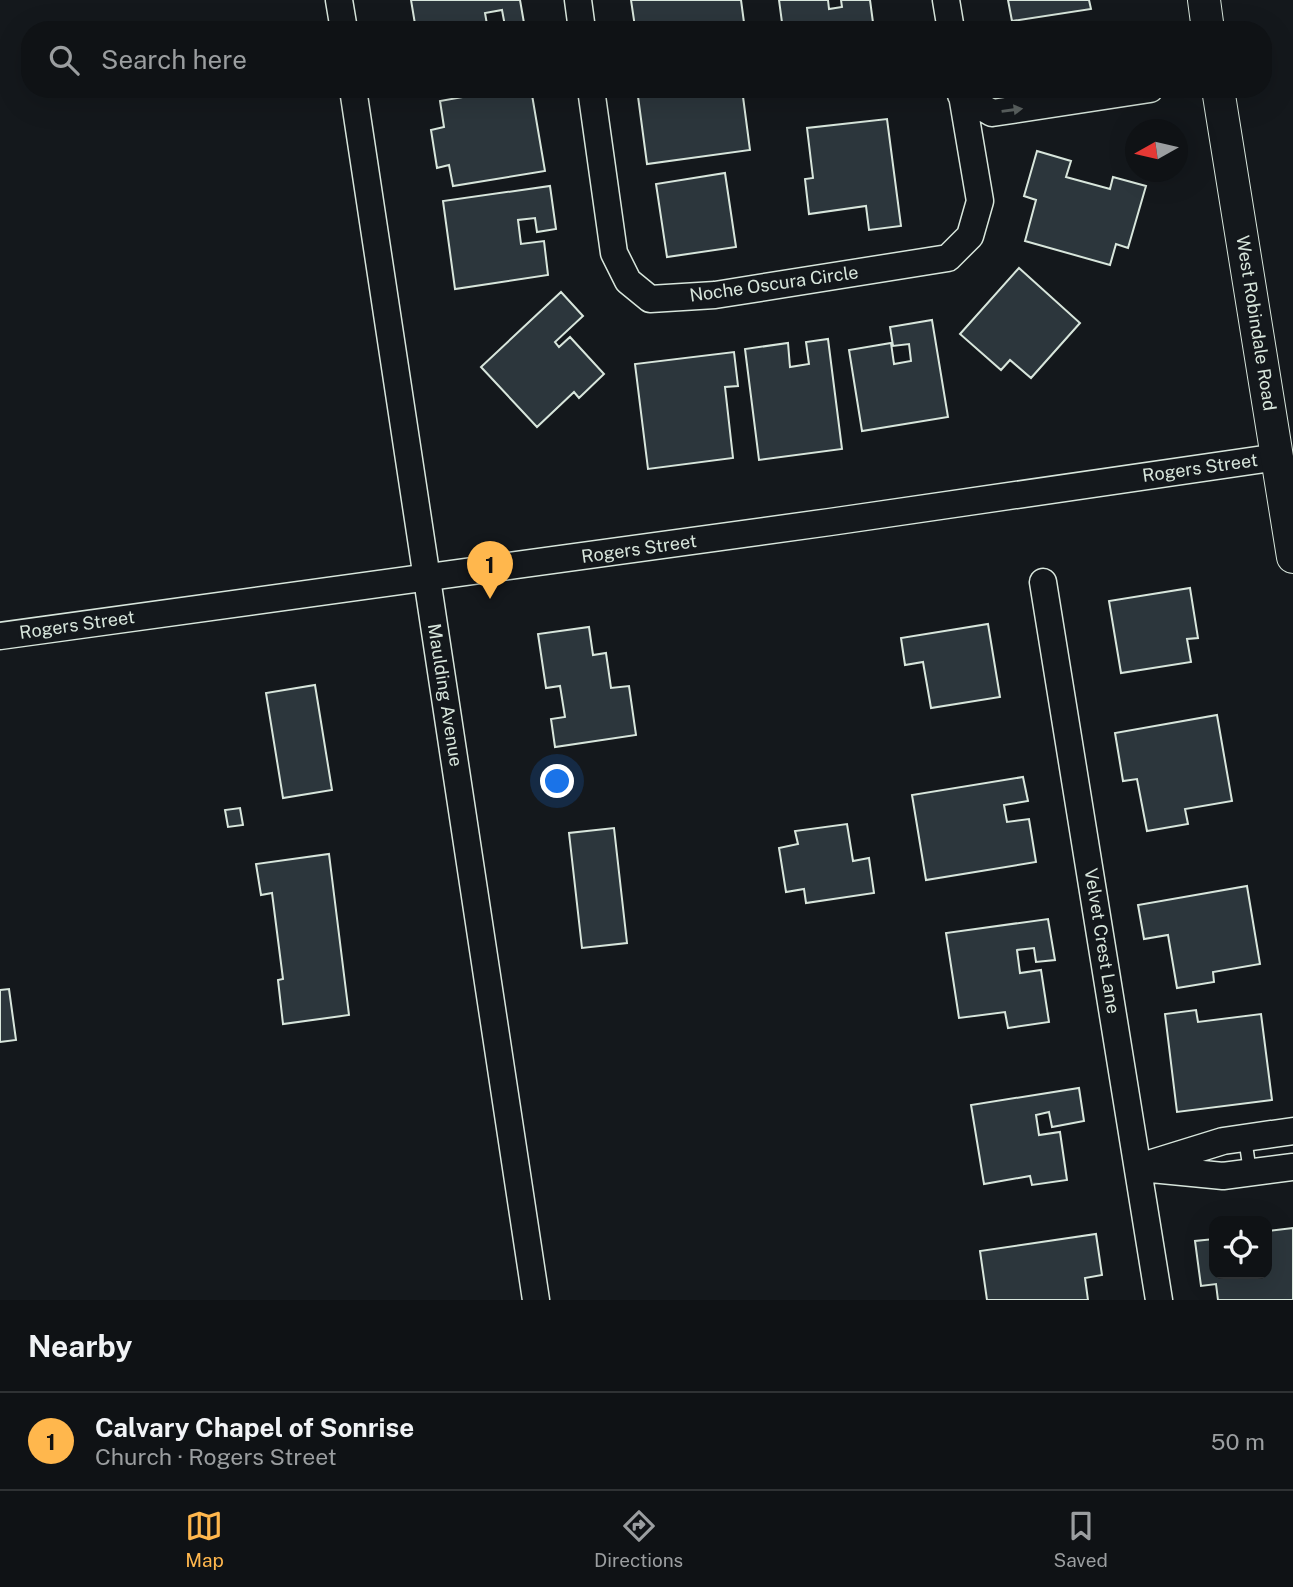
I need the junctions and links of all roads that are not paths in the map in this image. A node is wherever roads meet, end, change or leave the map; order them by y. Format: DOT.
graph roads {
  1 [pos="339,0"];
  2 [pos="578,0"];
  3 [pos="946,0"];
  4 [pos="1204,0"];
  5 [pos="342,21"];
  6 [pos="581,21"];
  7 [pos="950,21"];
  8 [pos="1207,21"];
  9 [pos="354,98"];
  10 [pos="592,98"];
  11 [pos="965,98"];
  12 [pos="973,98"];
  13 [pos="1068,98"];
  14 [pos="1219,98"];
  15 [pos="1278,457"];
  16 [pos="1293,557"];
  17 [pos="428,578"];
  18 [pos="1043,582"];
  19 [pos="0,636"];
  20 [pos="1293,1130"];
  21 [pos="1245,1138"];
  22 [pos="1139,1167"];
  23 [pos="1293,1167"];
  24 [pos="1250,1172"];
  25 [pos="536,1300"];
  26 [pos="1159,1300"];
  1 -- 5 [label="street"];
  2 -- 6 [label="street"];
  3 -- 7 [label="street"];
  4 -- 8 [label="street"];
  9 -- 17 [label="street, Maulding Avenue"];
  10 -- 11 [label="street, Noche Oscura Circle"];
  12 -- 13 [label="street, Noche Oscura Circle, one-way"];
  14 -- 15 [label="street, West Robindale Road"];
  15 -- 16 [label="street, West Robindale Road"];
  15 -- 17 [label="street, Rogers Street"];
  17 -- 19 [label="street, Rogers Street"];
  17 -- 25 [label="street, Maulding Avenue"];
  18 -- 22 [label="street, Velvet Crest Lane"];
  20 -- 21 [label="street"];
  21 -- 22 [label="street"];
  21 -- 24 [label="lane"];
  22 -- 24 [label="street"];
  22 -- 26 [label="street, Velvet Crest Lane"];
  23 -- 24 [label="street"];
}
